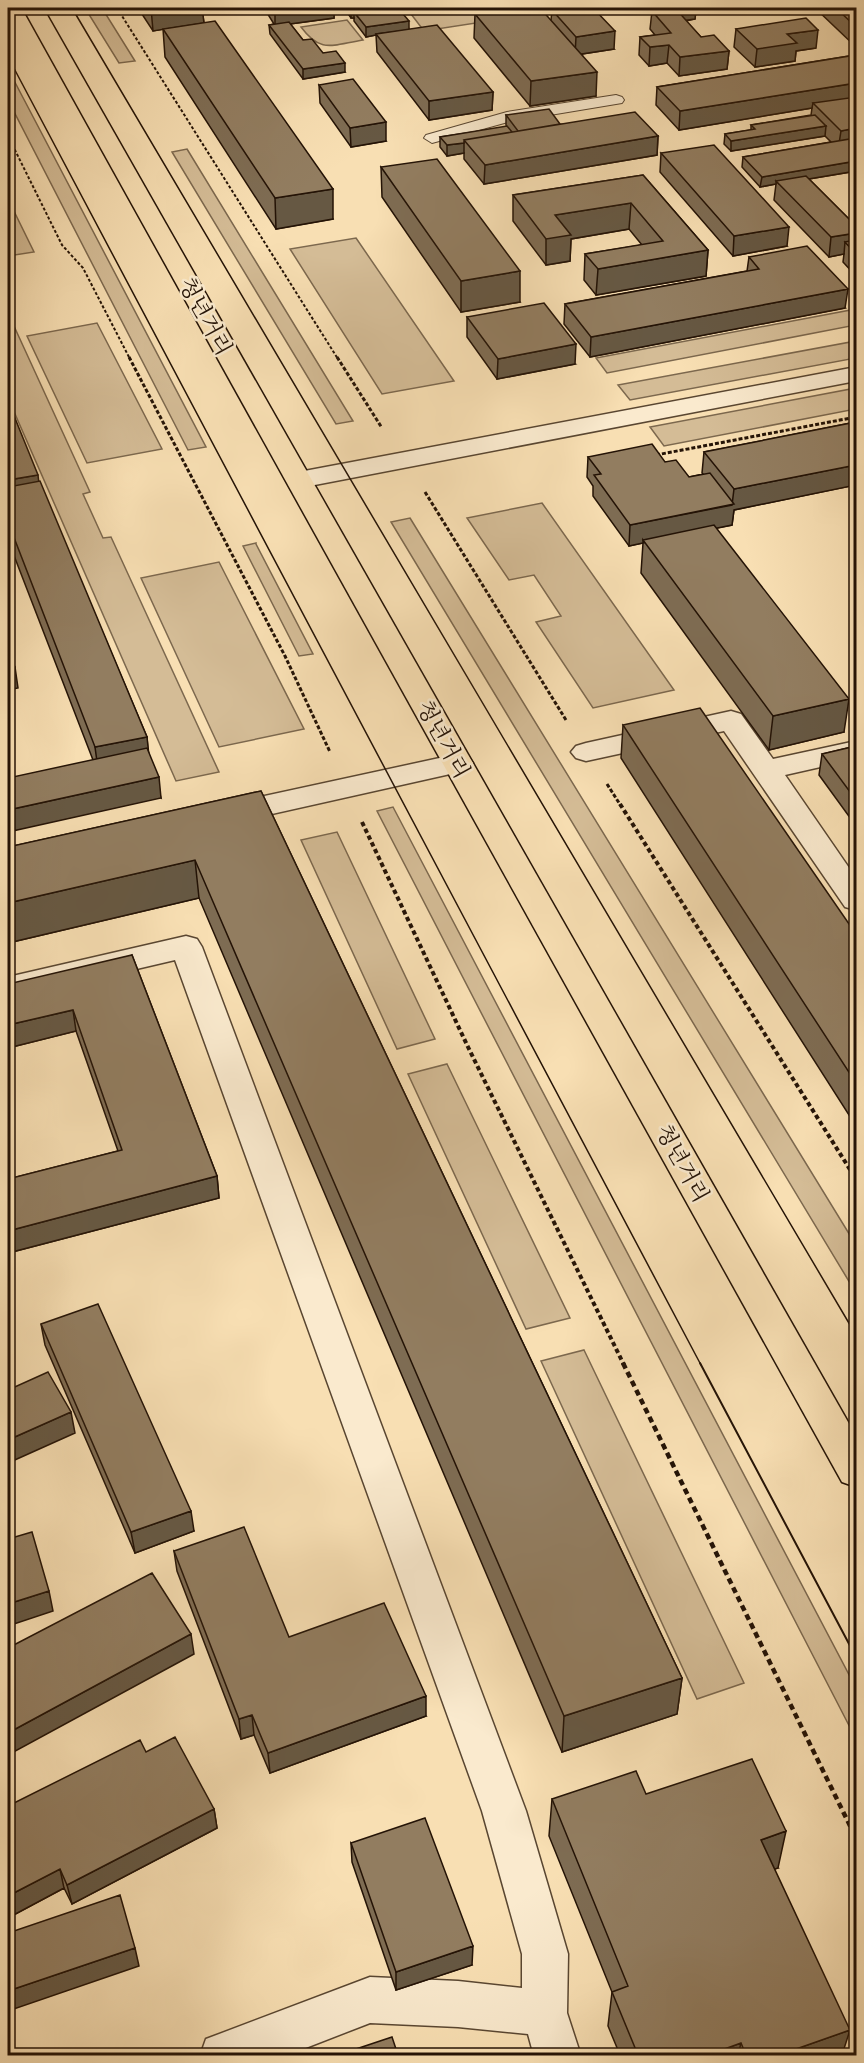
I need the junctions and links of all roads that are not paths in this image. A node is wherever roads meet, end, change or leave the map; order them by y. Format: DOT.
graph roads {
  1 [pos="33,8"];
  2 [pos="616,100"];
  3 [pos="432,138"];
  4 [pos="856,374"];
  5 [pos="299,480"];
  6 [pos="856,750"];
  7 [pos="586,752"];
  8 [pos="458,763"];
  9 [pos="765,770"];
  10 [pos="194,822"];
  11 [pos="856,900"];
  12 [pos="8,988"];
  13 [pos="856,1471"];
  14 [pos="544,2013"];
  15 [pos="223,2055"];
  16 [pos="558,2055"];
  1 -- 5 [label="main road, 청년거리"];
  2 -- 3 [label="lane"];
  4 -- 5 [label="street"];
  5 -- 8 [label="main road, 청년거리"];
  6 -- 9 [label="street"];
  7 -- 9 [label="street"];
  8 -- 10 [label="street"];
  8 -- 13 [label="main road, 청년거리"];
  9 -- 11 [label="street"];
  12 -- 14 [label="street"];
  14 -- 15 [label="street"];
  14 -- 16 [label="street"];
}
